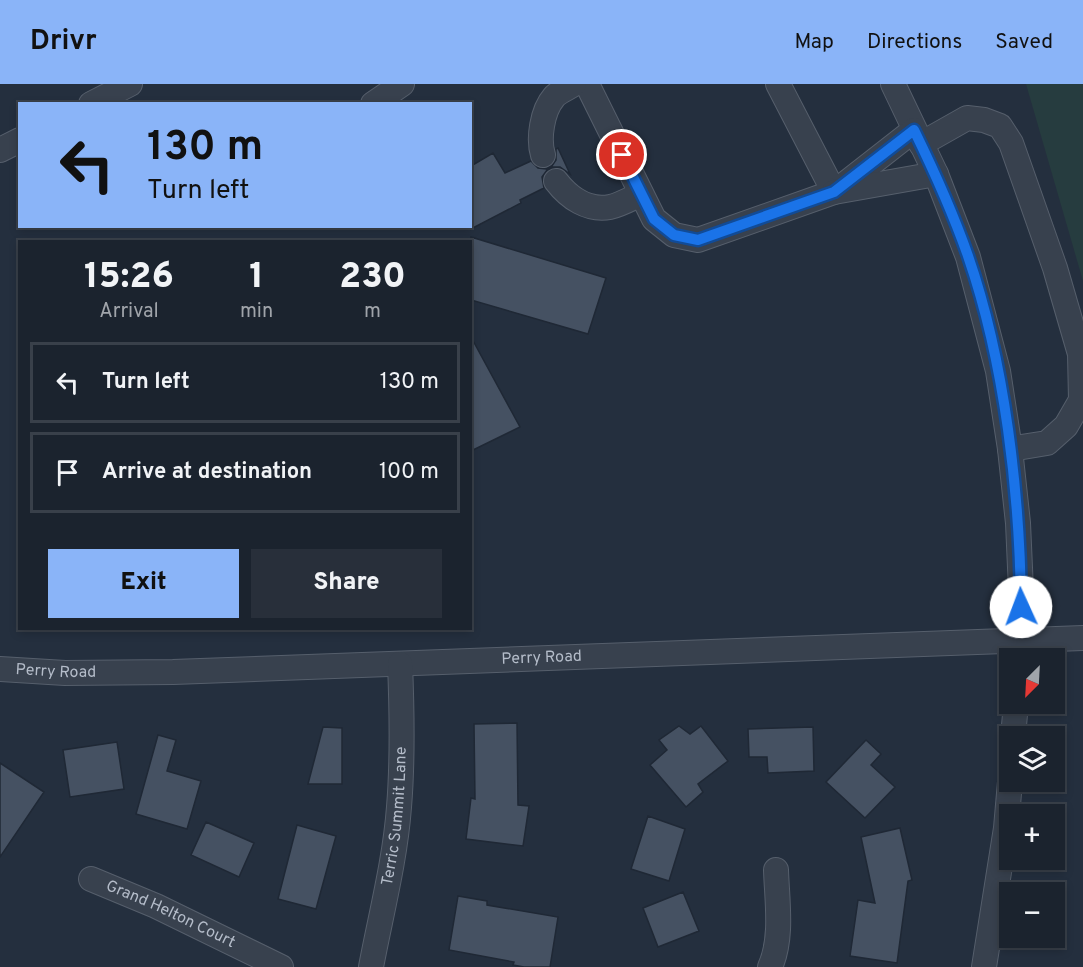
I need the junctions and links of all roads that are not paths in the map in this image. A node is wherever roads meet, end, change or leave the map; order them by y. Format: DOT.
graph roads {
  1 [pos="130,84"];
  2 [pos="402,84"];
  3 [pos="574,84"];
  4 [pos="587,84"];
  5 [pos="778,84"];
  6 [pos="893,84"];
  7 [pos="95,102"];
  8 [pos="375,102"];
  9 [pos="917,137"];
  10 [pos="18,141"];
  11 [pos="0,150"];
  12 [pos="543,156"];
  13 [pos="936,174"];
  14 [pos="556,181"];
  15 [pos="834,192"];
  16 [pos="641,194"];
  17 [pos="1010,449"];
  18 [pos="1083,638"];
  19 [pos="1021,648"];
  20 [pos="1031,648"];
  21 [pos="999,650"];
  22 [pos="400,664"];
  23 [pos="0,669"];
  24 [pos="1009,792"];
  25 [pos="776,870"];
  26 [pos="91,879"];
  27 [pos="281,967"];
  28 [pos="371,967"];
  29 [pos="770,967"];
  30 [pos="984,967"];
  1 -- 7 [label="street"];
  2 -- 8 [label="street"];
  3 -- 12 [label="street"];
  4 -- 16 [label="street"];
  5 -- 15 [label="street"];
  6 -- 9 [label="street"];
  9 -- 13 [label="street"];
  9 -- 15 [label="street"];
  9 -- 17 [label="street"];
  10 -- 11 [label="street"];
  13 -- 15 [label="street"];
  13 -- 17 [label="street"];
  14 -- 16 [label="street"];
  15 -- 16 [label="street"];
  17 -- 19 [label="street"];
  18 -- 20 [label="street, Perry Road"];
  21 -- 22 [label="street, Perry Road"];
  22 -- 23 [label="street, Perry Road"];
  22 -- 28 [label="street, Terric Summit Lane"];
  24 -- 30 [label="street"];
  25 -- 29 [label="street"];
  26 -- 27 [label="street, Grand Helton Court"];
}
